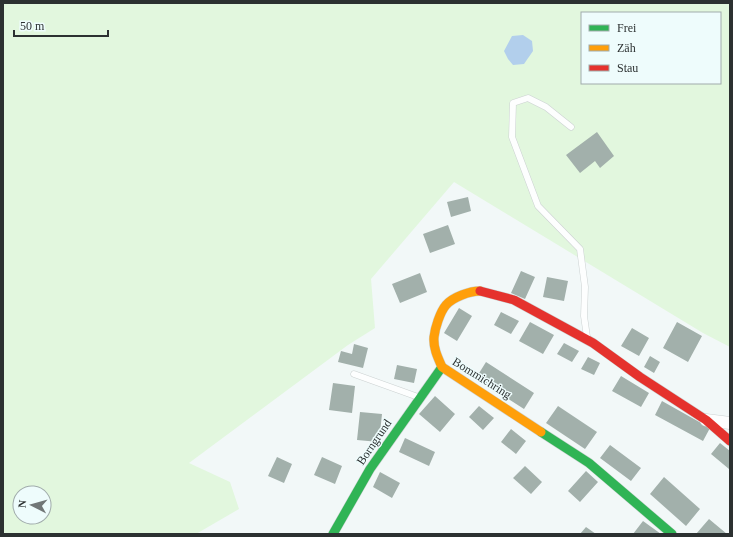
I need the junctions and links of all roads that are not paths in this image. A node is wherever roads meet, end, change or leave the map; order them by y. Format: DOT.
graph roads {
  1 [pos="570,127"];
  2 [pos="587,339"];
  3 [pos="442,367"];
  4 [pos="354,374"];
  5 [pos="420,397"];
  6 [pos="706,420"];
  7 [pos="730,423"];
  8 [pos="730,441"];
  9 [pos="333,534"];
  10 [pos="672,534"];
  1 -- 2 [label="lane"];
  2 -- 3 [label="street, Bommichring"];
  2 -- 6 [label="street, Bommichring"];
  3 -- 5 [label="street, Borngrund"];
  3 -- 10 [label="street, Bommichring"];
  4 -- 5 [label="lane"];
  5 -- 9 [label="street, Borngrund"];
  6 -- 7 [label="street"];
  6 -- 8 [label="street, Bommichring"];
}
